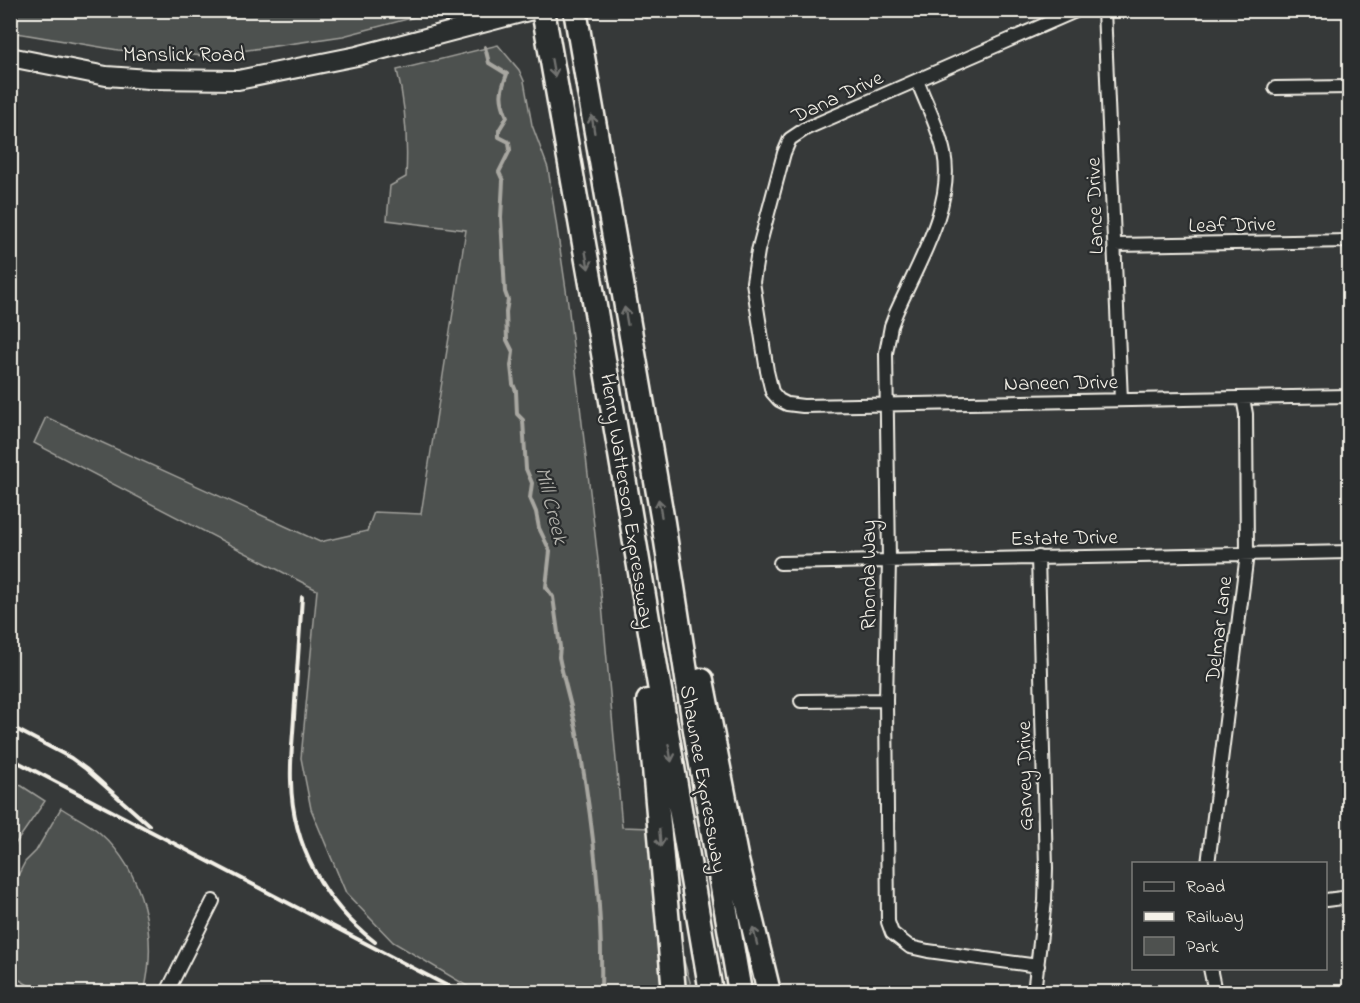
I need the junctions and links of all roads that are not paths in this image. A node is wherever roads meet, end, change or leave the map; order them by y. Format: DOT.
graph roads {
  1 [pos="532,10"];
  2 [pos="543,10"];
  3 [pos="574,10"];
  4 [pos="1078,10"];
  5 [pos="1104,10"];
  6 [pos="10,57"];
  7 [pos="917,80"];
  8 [pos="1350,87"];
  9 [pos="1275,88"];
  10 [pos="1350,241"];
  11 [pos="1115,245"];
  12 [pos="1350,396"];
  13 [pos="776,397"];
  14 [pos="1243,398"];
  15 [pos="1121,400"];
  16 [pos="885,405"];
  17 [pos="1350,552"];
  18 [pos="1247,554"];
  19 [pos="1038,557"];
  20 [pos="889,560"];
  21 [pos="780,563"];
  22 [pos="670,566"];
  23 [pos="646,612"];
  24 [pos="886,700"];
  25 [pos="801,701"];
  26 [pos="1208,862"];
  27 [pos="1350,897"];
  28 [pos="1327,900"];
  29 [pos="213,901"];
  30 [pos="1038,966"];
  31 [pos="1210,970"];
  32 [pos="167,993"];
  33 [pos="674,993"];
  34 [pos="711,993"];
  35 [pos="740,993"];
  36 [pos="769,993"];
  37 [pos="1034,993"];
  38 [pos="1215,993"];
  1 -- 6 [label="main road, Manslick Road"];
  2 -- 23 [label="highway, Henry Watterson Expressway, one-way"];
  22 -- 3 [label="highway, Henry Watterson Expressway, one-way"];
  4 -- 7 [label="street, Dana Drive"];
  5 -- 11 [label="street, Lance Drive"];
  7 -- 13 [label="street, Dana Drive"];
  7 -- 16 [label="street, Rhonda Way"];
  8 -- 9 [label="street"];
  10 -- 11 [label="street, Leaf Drive"];
  11 -- 15 [label="street, Lance Drive"];
  12 -- 14 [label="street, Naneen Drive"];
  13 -- 16 [label="street, Naneen Drive"];
  14 -- 15 [label="street, Naneen Drive"];
  14 -- 18 [label="street, Delmar Lane"];
  15 -- 16 [label="street, Naneen Drive"];
  16 -- 20 [label="street, Rhonda Way"];
  17 -- 18 [label="street, Estate Drive"];
  18 -- 19 [label="street, Estate Drive"];
  18 -- 26 [label="street, Delmar Lane"];
  19 -- 20 [label="street, Estate Drive"];
  19 -- 30 [label="street, Garvey Drive"];
  20 -- 21 [label="street, Estate Drive"];
  20 -- 24 [label="street, Rhonda Way"];
  22 -- 35 [label="highway, Shawnee Expressway"];
  36 -- 22 [label="highway, one-way"];
  23 -- 33 [label="highway, one-way"];
  23 -- 34 [label="highway, Henry Watterson Expressway, one-way"];
  24 -- 25 [label="street"];
  24 -- 30 [label="street, Rhonda Way"];
  27 -- 28 [label="street"];
  29 -- 32 [label="street"];
  30 -- 37 [label="street, Garvey Drive"];
  31 -- 38 [label="street"];
}
